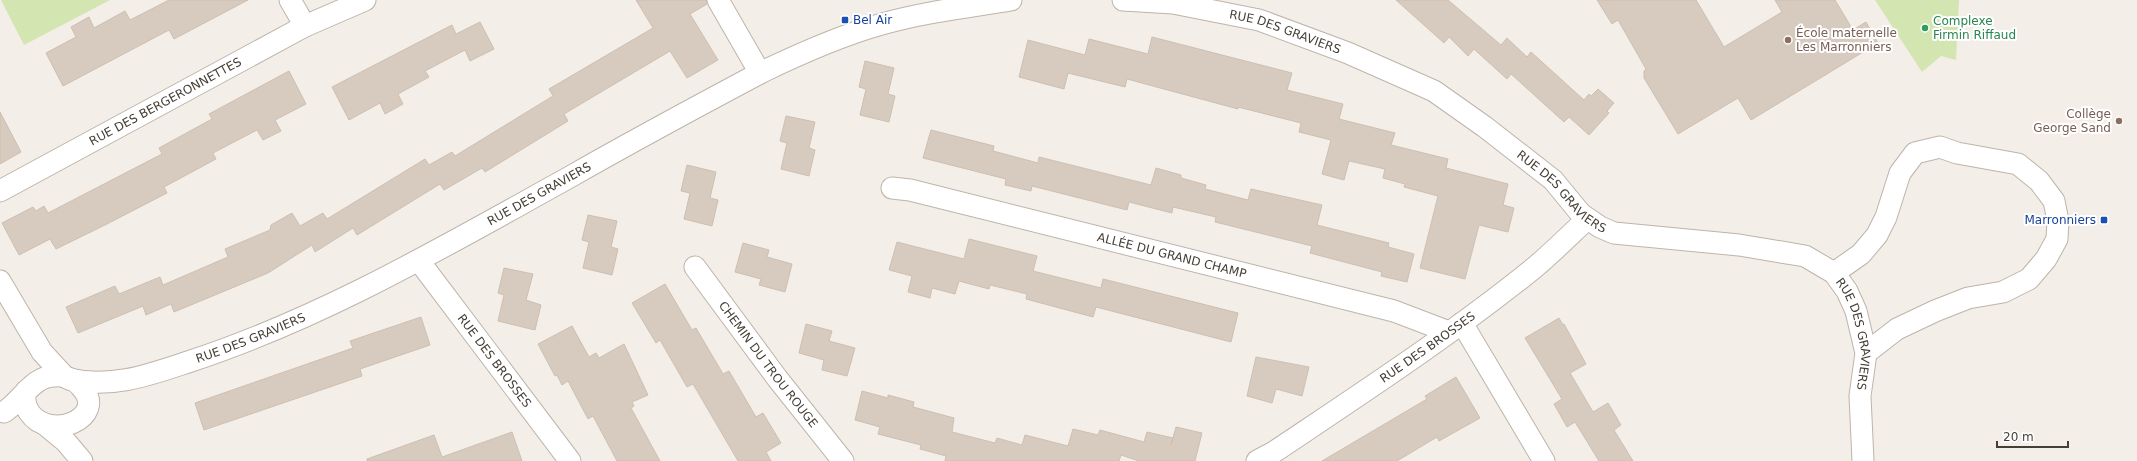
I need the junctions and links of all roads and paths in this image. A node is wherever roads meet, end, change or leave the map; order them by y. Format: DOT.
graph roads {
  1 [pos="290,0"];
  2 [pos="365,0"];
  3 [pos="718,0"];
  4 [pos="1011,0"];
  5 [pos="1123,0"];
  6 [pos="949,5"];
  7 [pos="305,26"];
  8 [pos="760,73"];
  9 [pos="892,188"];
  10 [pos="0,191"];
  11 [pos="1588,219"];
  12 [pos="418,261"];
  13 [pos="695,267"];
  14 [pos="1834,273"];
  15 [pos="0,281"];
  16 [pos="1455,328"];
  17 [pos="32,336"];
  18 [pos="1866,353"];
  19 [pos="67,378"];
  20 [pos="132,379"];
  21 [pos="29,388"];
  22 [pos="2,412"];
  23 [pos="85,412"];
  24 [pos="38,420"];
  25 [pos="1269,458"];
  26 [pos="82,461"];
  27 [pos="570,461"];
  28 [pos="844,461"];
  29 [pos="1544,461"];
  30 [pos="1863,461"];
  1 -- 7 [label="street"];
  2 -- 7 [label="street, RUE DES BERGERONNETTES"];
  3 -- 8 [label="street"];
  4 -- 6 [label="street, RUE DES GRAVIERS"];
  5 -- 11 [label="street, RUE DES GRAVIERS"];
  6 -- 8 [label="street, RUE DES GRAVIERS"];
  7 -- 10 [label="street, RUE DES BERGERONNETTES"];
  8 -- 12 [label="street, RUE DES GRAVIERS"];
  9 -- 16 [label="street, ALLÉE DU GRAND CHAMP"];
  11 -- 14 [label="street, RUE DES GRAVIERS"];
  11 -- 16 [label="street, RUE DES BROSSES"];
  12 -- 20 [label="street, RUE DES GRAVIERS"];
  12 -- 27 [label="street, RUE DES BROSSES"];
  13 -- 28 [label="street, CHEMIN DU TROU ROUGE"];
  14 -- 18 [label="street, RUE DES GRAVIERS"];
  14 -- 18 [label="street"];
  15 -- 17 [label="street"];
  16 -- 25 [label="street, RUE DES BROSSES"];
  16 -- 29 [label="street"];
  17 -- 19 [label="street"];
  17 -- 21 [label="street"];
  18 -- 30 [label="street, RUE DES GRAVIERS"];
  19 -- 20 [label="street, RUE DES GRAVIERS"];
  19 -- 21 [label="street"];
  19 -- 23 [label="street"];
  20 -- 23 [label="street, RUE DES GRAVIERS"];
  21 -- 22 [label="street"];
  21 -- 24 [label="street"];
  22 -- 24 [label="street"];
  23 -- 24 [label="street"];
  23 -- 26 [label="street"];
  24 -- 26 [label="street"];
}
